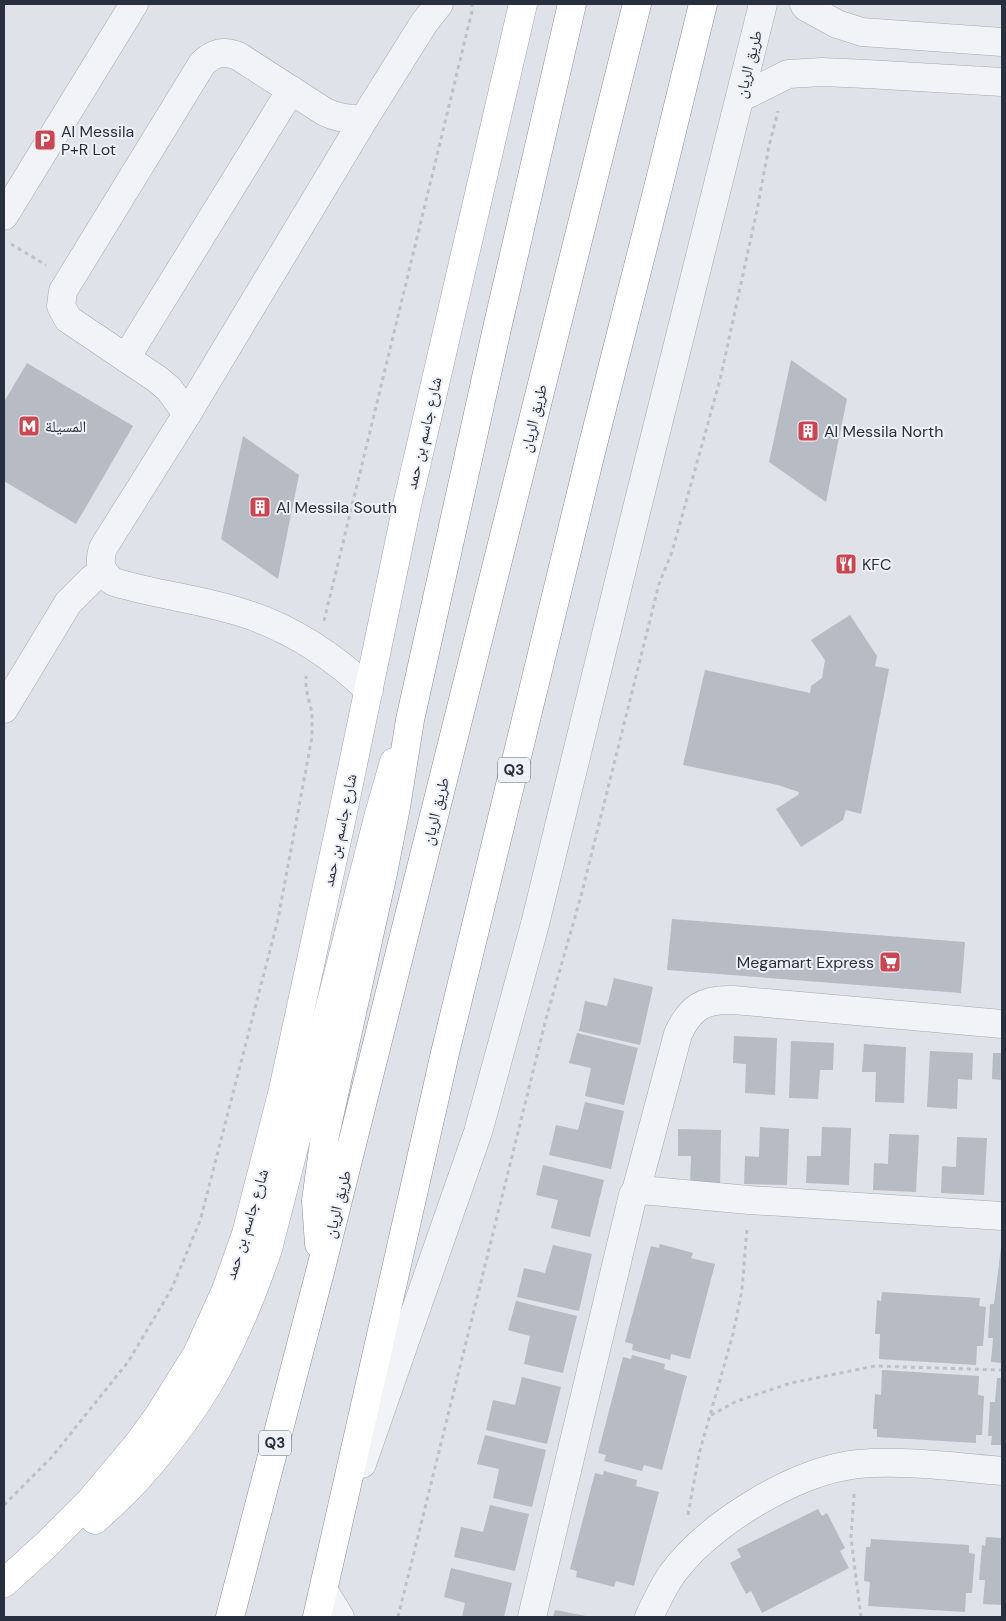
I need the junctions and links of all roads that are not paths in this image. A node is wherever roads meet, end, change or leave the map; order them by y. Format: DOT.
graph roads {
  1 [pos="134,4"];
  2 [pos="439,4"];
  3 [pos="523,4"];
  4 [pos="572,4"];
  5 [pos="637,4"];
  6 [pos="703,4"];
  7 [pos="763,4"];
  8 [pos="804,4"];
  9 [pos="1002,42"];
  10 [pos="1002,82"];
  11 [pos="290,90"];
  12 [pos="740,98"];
  13 [pos="364,119"];
  14 [pos="4,216"];
  15 [pos="126,358"];
  16 [pos="188,414"];
  17 [pos="103,571"];
  18 [pos="369,690"];
  19 [pos="4,709"];
  20 [pos="410,720"];
  21 [pos="1002,1024"];
  22 [pos="636,1191"];
  23 [pos="1002,1216"];
  24 [pos="320,1268"];
  25 [pos="1002,1471"];
  26 [pos="336,1539"];
  27 [pos="4,1583"];
  28 [pos="4,1589"];
  29 [pos="324,1591"];
  30 [pos="230,1617"];
  31 [pos="317,1617"];
  32 [pos="340,1617"];
  33 [pos="532,1617"];
  34 [pos="649,1617"];
  1 -- 14 [label="street"];
  2 -- 13 [label="street"];
  3 -- 18 [label="main road, شارع جاسم بن حمد"];
  4 -- 20 [label="main road"];
  5 -- 24 [label="main road, طريق الريان / Q3"];
  6 -- 26 [label="main road, طريق الريان / Q3"];
  7 -- 12 [label="street, طريق الريان"];
  8 -- 9 [label="street"];
  10 -- 12 [label="street"];
  11 -- 13 [label="street"];
  11 -- 15 [label="street"];
  11 -- 15 [label="street"];
  12 -- 26 [label="street, طريق الريان"];
  13 -- 16 [label="street"];
  15 -- 16 [label="street"];
  16 -- 17 [label="street"];
  17 -- 18 [label="street"];
  17 -- 19 [label="street"];
  18 -- 27 [label="main road, شارع جاسم بن حمد"];
  20 -- 24 [label="main road"];
  20 -- 28 [label="main road"];
  21 -- 22 [label="street"];
  22 -- 23 [label="street"];
  22 -- 33 [label="street"];
  24 -- 30 [label="main road, طريق الريان / Q3"];
  25 -- 34 [label="street"];
  26 -- 29 [label="main road, طريق الريان / Q3"];
  29 -- 31 [label="main road, طريق الريان / Q3"];
  29 -- 32 [label="street"];
}
